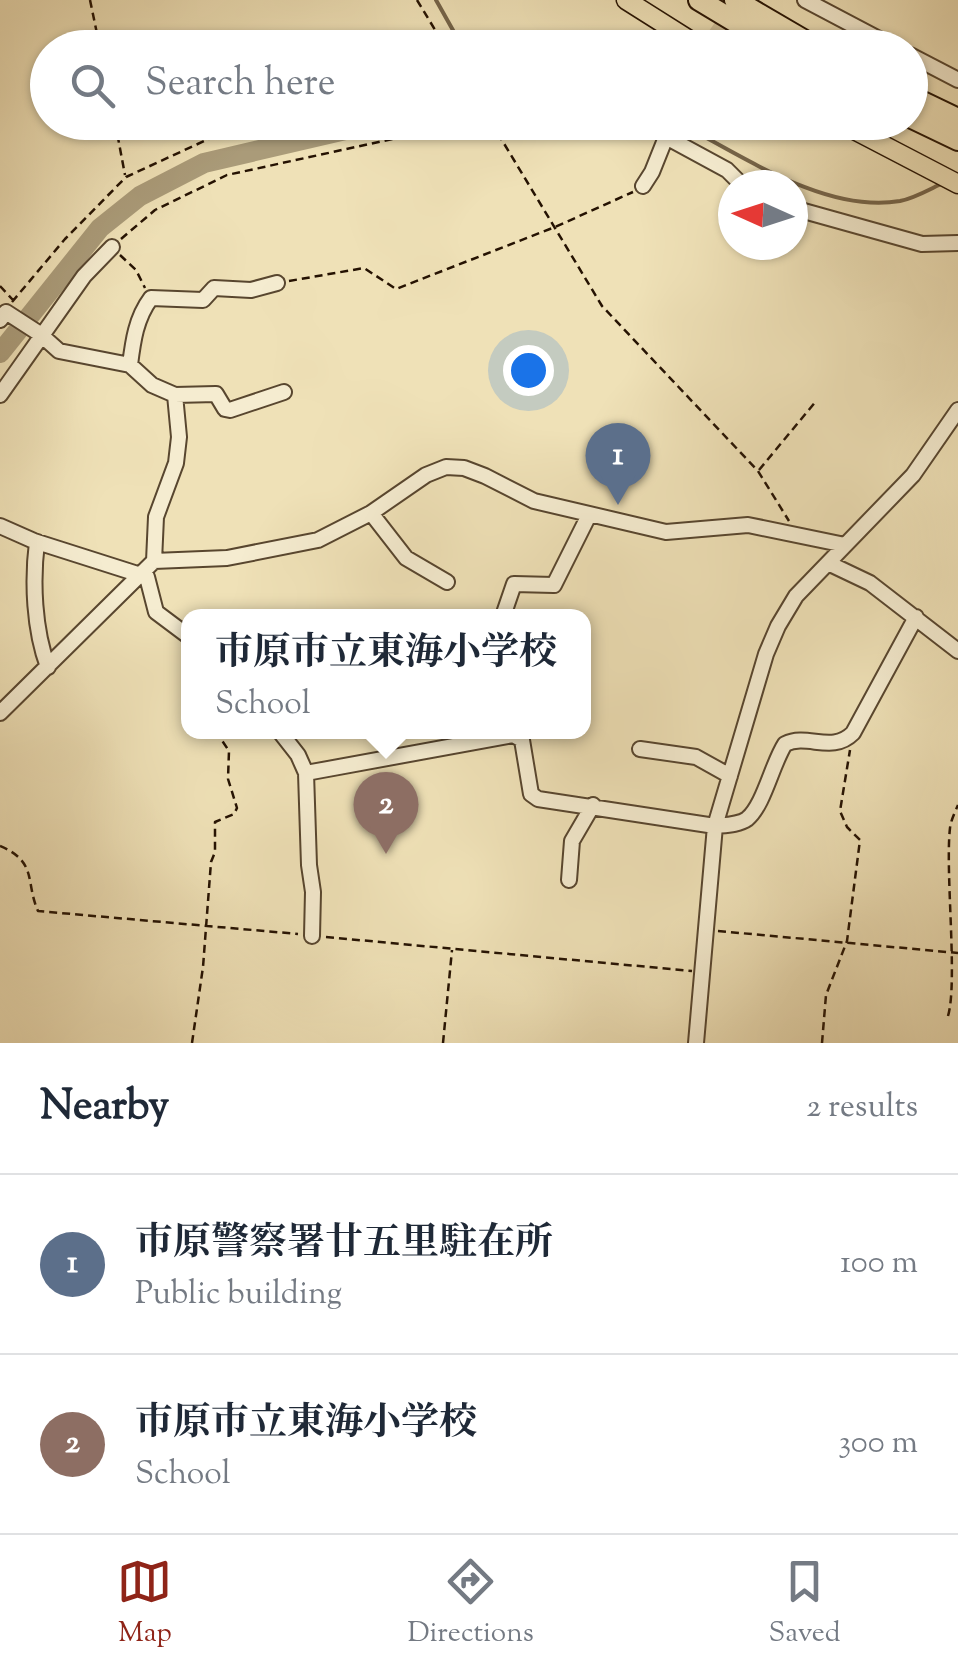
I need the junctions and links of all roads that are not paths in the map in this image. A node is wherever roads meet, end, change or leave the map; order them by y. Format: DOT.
graph roads {
  1 [pos="626,0"];
  2 [pos="699,0"];
  3 [pos="735,0"];
  4 [pos="805,0"];
  5 [pos="682,30"];
  6 [pos="749,30"];
  7 [pos="786,30"];
  8 [pos="862,30"];
  9 [pos="928,64"];
  10 [pos="958,80"];
  11 [pos="928,110"];
  12 [pos="928,123"];
  13 [pos="956,132"];
  14 [pos="665,140"];
  15 [pos="684,140"];
  16 [pos="872,140"];
  17 [pos="727,170"];
  18 [pos="958,184"];
  19 [pos="643,186"];
  20 [pos="808,212"];
  21 [pos="958,242"];
  22 [pos="112,247"];
  23 [pos="277,283"];
  24 [pos="6,310"];
  25 [pos="42,335"];
  26 [pos="130,365"];
  27 [pos="284,392"];
  28 [pos="0,394"];
  29 [pos="175,395"];
  30 [pos="958,410"];
  31 [pos="371,513"];
  32 [pos="590,515"];
  33 [pos="0,526"];
  34 [pos="37,542"];
  35 [pos="845,545"];
  36 [pos="154,561"];
  37 [pos="828,563"];
  38 [pos="140,576"];
  39 [pos="447,582"];
  40 [pos="505,609"];
  41 [pos="916,616"];
  42 [pos="181,631"];
  43 [pos="958,650"];
  44 [pos="48,667"];
  45 [pos="0,713"];
  46 [pos="285,739"];
  47 [pos="491,739"];
  48 [pos="520,739"];
  49 [pos="640,750"];
  50 [pos="306,773"];
  51 [pos="730,776"];
  52 [pos="592,805"];
  53 [pos="714,826"];
  54 [pos="569,880"];
  55 [pos="312,936"];
  56 [pos="696,1043"];
  1 -- 5 [label="main road"];
  2 -- 6 [label="highway"];
  3 -- 7 [label="highway"];
  4 -- 8 [label="street"];
  9 -- 10 [label="street"];
  11 -- 13 [label="highway"];
  12 -- 13 [label="highway"];
  14 -- 19 [label="street"];
  15 -- 17 [label="street"];
  16 -- 18 [label="main road"];
  20 -- 21 [label="street"];
  22 -- 25 [label="street"];
  23 -- 26 [label="street"];
  24 -- 25 [label="street"];
  25 -- 26 [label="street"];
  25 -- 28 [label="street"];
  26 -- 29 [label="street"];
  27 -- 29 [label="street"];
  29 -- 36 [label="street"];
  30 -- 35 [label="street"];
  31 -- 32 [label="street"];
  31 -- 36 [label="street"];
  31 -- 39 [label="street"];
  32 -- 35 [label="street"];
  32 -- 40 [label="street"];
  33 -- 34 [label="street"];
  34 -- 38 [label="street"];
  34 -- 44 [label="street"];
  35 -- 37 [label="street"];
  36 -- 38 [label="street"];
  37 -- 41 [label="street"];
  37 -- 51 [label="street"];
  38 -- 42 [label="street"];
  38 -- 44 [label="street"];
  41 -- 43 [label="street"];
  41 -- 53 [label="street"];
  44 -- 45 [label="street"];
  46 -- 50 [label="street"];
  47 -- 50 [label="street"];
  48 -- 52 [label="street"];
  49 -- 51 [label="street"];
  50 -- 55 [label="street"];
  51 -- 53 [label="street"];
  52 -- 53 [label="street"];
  52 -- 54 [label="street"];
  53 -- 56 [label="street"];
}
